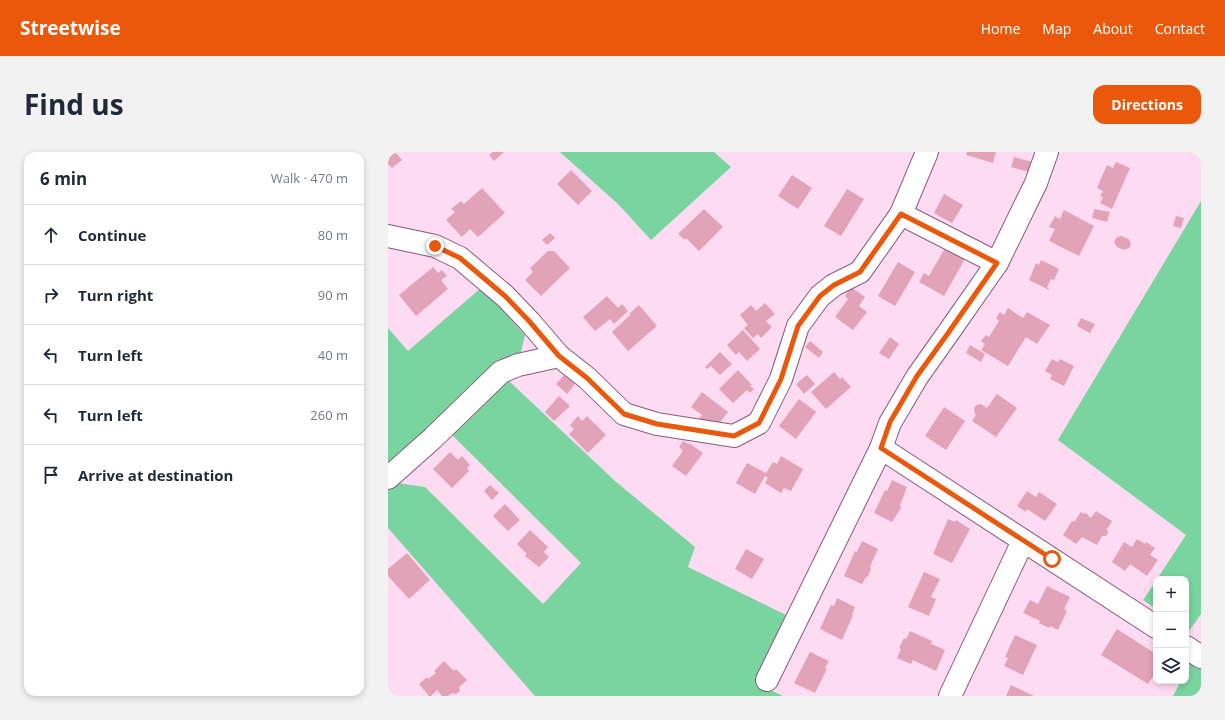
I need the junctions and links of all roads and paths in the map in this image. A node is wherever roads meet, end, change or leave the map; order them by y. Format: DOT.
graph roads {
  1 [pos="927,152"];
  2 [pos="1047,152"];
  3 [pos="901,214"];
  4 [pos="388,236"];
  5 [pos="997,263"];
  6 [pos="559,356"];
  7 [pos="881,448"];
  8 [pos="388,478"];
  9 [pos="1023,541"];
  10 [pos="1153,625"];
  11 [pos="1188,648"];
  12 [pos="1201,657"];
  13 [pos="767,680"];
  14 [pos="950,696"];
  1 -- 3 [label="street"];
  2 -- 5 [label="street"];
  3 -- 5 [label="street"];
  3 -- 6 [label="street"];
  4 -- 6 [label="street"];
  5 -- 7 [label="street"];
  6 -- 8 [label="street"];
  7 -- 9 [label="street"];
  7 -- 13 [label="street"];
  9 -- 10 [label="street"];
  9 -- 14 [label="street"];
  11 -- 12 [label="street"];
}
